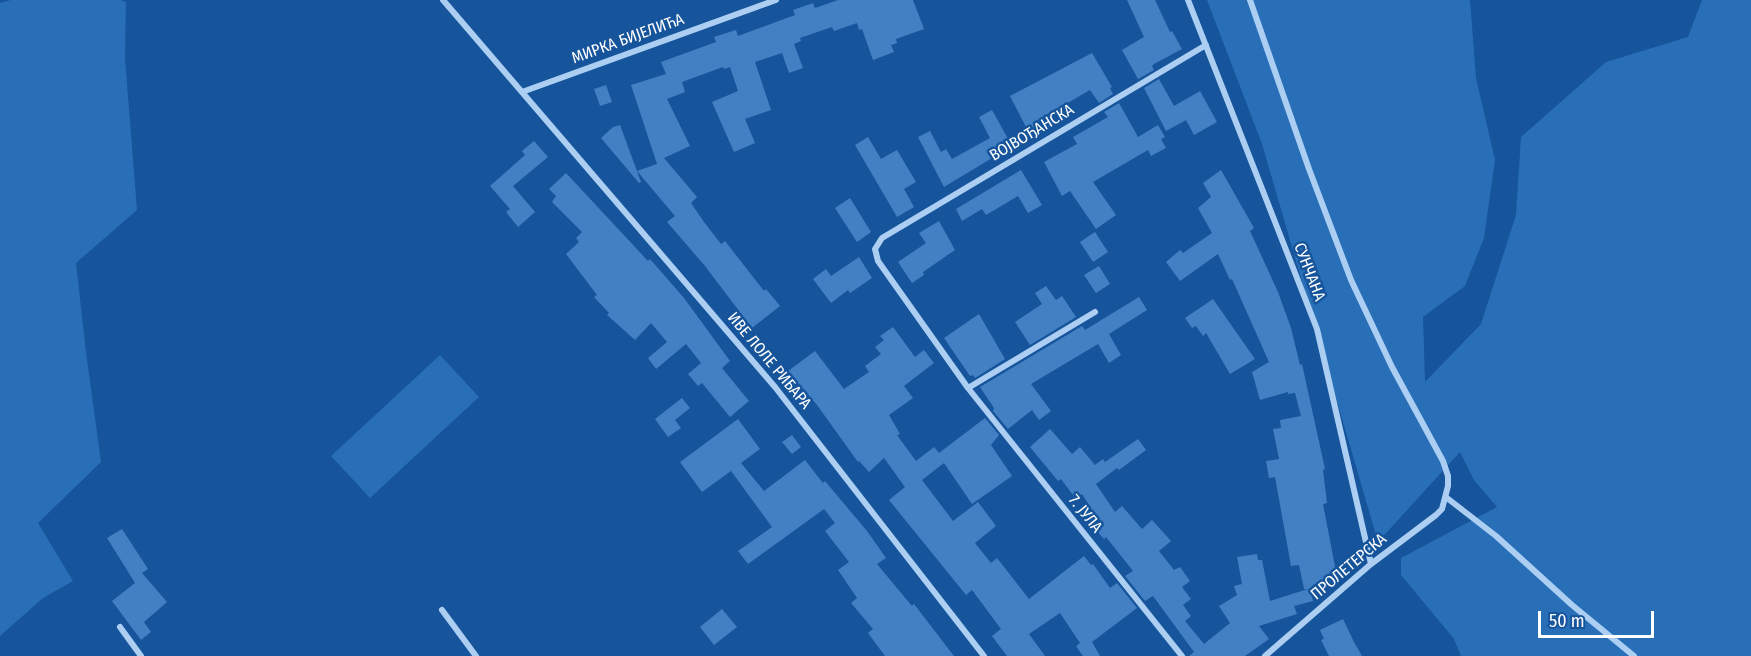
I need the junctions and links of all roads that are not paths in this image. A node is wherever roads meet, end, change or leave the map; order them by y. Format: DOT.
graph roads {
  1 [pos="443,0"];
  2 [pos="776,0"];
  3 [pos="1188,0"];
  4 [pos="1250,0"];
  5 [pos="1206,45"];
  6 [pos="522,92"];
  7 [pos="875,249"];
  8 [pos="1095,312"];
  9 [pos="968,388"];
  10 [pos="1447,498"];
  11 [pos="1371,564"];
  12 [pos="442,610"];
  13 [pos="120,627"];
  14 [pos="141,656"];
  15 [pos="476,656"];
  16 [pos="984,656"];
  17 [pos="1182,656"];
  18 [pos="1265,656"];
  19 [pos="1634,656"];
  1 -- 6 [label="street, ИВЕ ЛОЛЕ РИБАРА"];
  2 -- 6 [label="street, МИРКА БИЈЕЛИЋА"];
  3 -- 5 [label="street, СУНЧАНА"];
  4 -- 10 [label="street"];
  5 -- 7 [label="street, ВОЈВОЂАНСКА"];
  5 -- 11 [label="street, СУНЧАНА"];
  6 -- 16 [label="street, ИВЕ ЛОЛЕ РИБАРА"];
  7 -- 9 [label="street, 7. ЈУЛА"];
  8 -- 9 [label="street"];
  9 -- 17 [label="street, 7. ЈУЛА"];
  10 -- 11 [label="street, ПРОЛЕТЕРСКА"];
  10 -- 19 [label="street"];
  11 -- 18 [label="street, ПРОЛЕТЕРСКА"];
  12 -- 15 [label="street"];
  13 -- 14 [label="street"];
}
